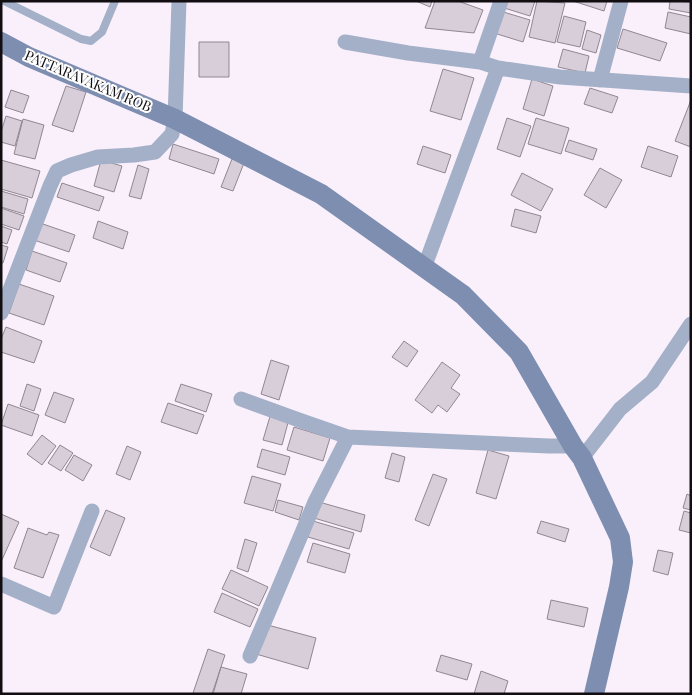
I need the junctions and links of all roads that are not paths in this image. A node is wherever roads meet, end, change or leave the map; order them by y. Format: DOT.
graph roads {
  1 [pos="4,1"];
  2 [pos="115,1"];
  3 [pos="179,1"];
  4 [pos="502,1"];
  5 [pos="621,1"];
  6 [pos="1,42"];
  7 [pos="345,42"];
  8 [pos="480,62"];
  9 [pos="498,68"];
  10 [pos="600,80"];
  11 [pos="691,86"];
  12 [pos="175,119"];
  13 [pos="424,268"];
  14 [pos="1,312"];
  15 [pos="691,324"];
  16 [pos="241,399"];
  17 [pos="348,437"];
  18 [pos="578,452"];
  19 [pos="92,511"];
  20 [pos="1,584"];
  21 [pos="250,656"];
  22 [pos="594,694"];
  1 -- 2 [label="lane"];
  3 -- 12 [label="street"];
  4 -- 8 [label="street"];
  5 -- 10 [label="street"];
  6 -- 12 [label="main road, PATTARAVAKAM ROB"];
  7 -- 8 [label="street"];
  8 -- 9 [label="street"];
  9 -- 10 [label="street"];
  9 -- 13 [label="street"];
  10 -- 11 [label="street"];
  12 -- 13 [label="main road, PATTARAVAKAM ROB"];
  12 -- 14 [label="street"];
  13 -- 18 [label="main road, PATTARAVAKAM ROB"];
  15 -- 18 [label="street"];
  16 -- 17 [label="street"];
  17 -- 18 [label="street"];
  17 -- 21 [label="street"];
  18 -- 22 [label="main road, PATTARAVAKAM ROB"];
  19 -- 20 [label="street"];
}
